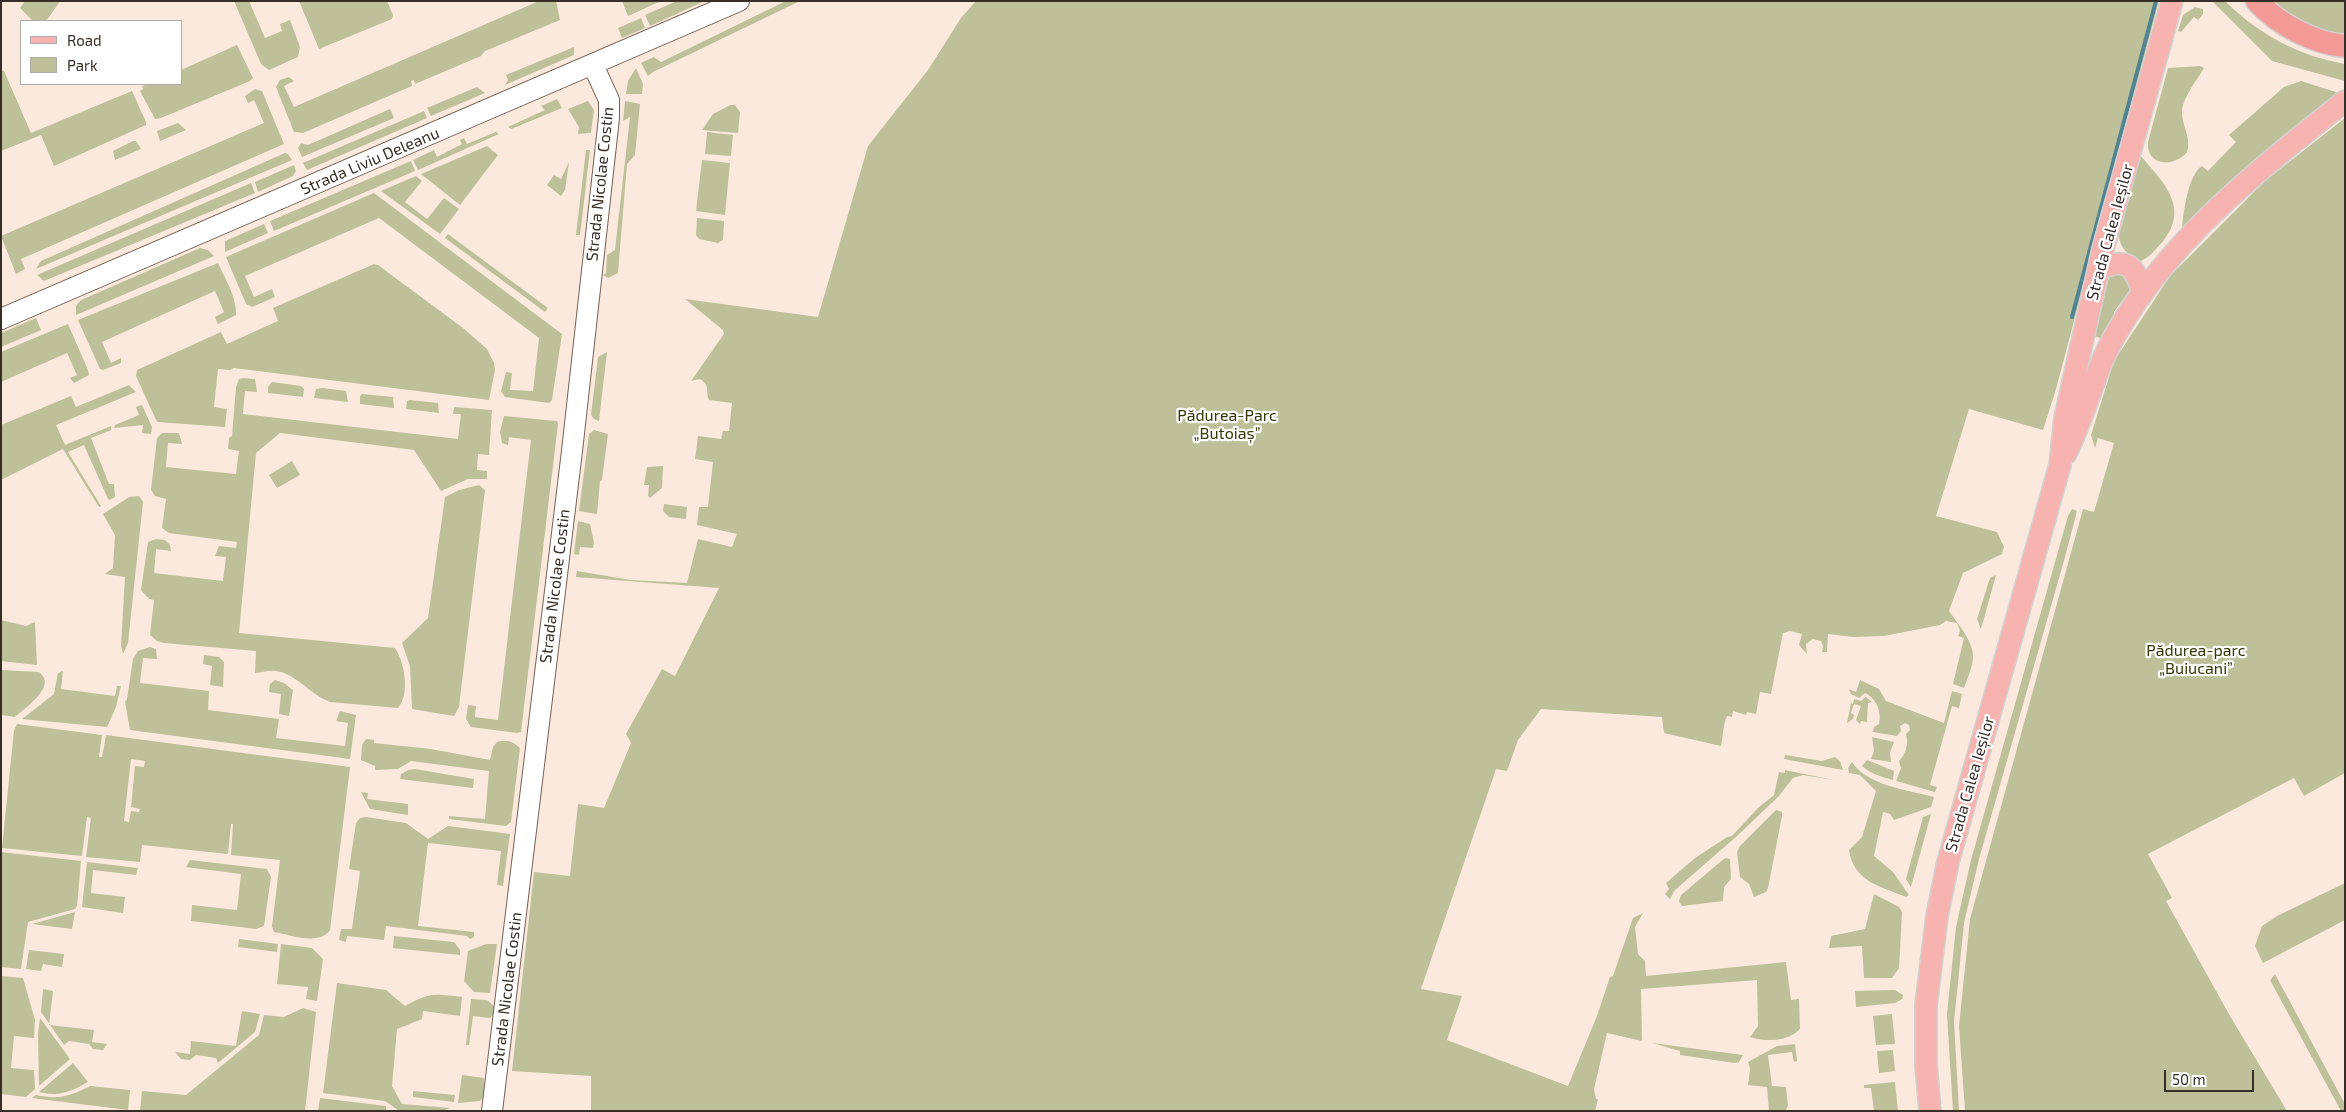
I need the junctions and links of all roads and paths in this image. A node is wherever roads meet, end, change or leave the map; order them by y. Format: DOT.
graph roads {
  1 [pos="739,1"];
  2 [pos="2172,1"];
  3 [pos="2257,1"];
  4 [pos="2345,46"];
  5 [pos="593,65"];
  6 [pos="2345,101"];
  7 [pos="2099,268"];
  8 [pos="2143,292"];
  9 [pos="1,319"];
  10 [pos="2060,465"];
  11 [pos="492,1111"];
  12 [pos="1930,1111"];
  1 -- 5 [label="main road, Strada Liviu Deleanu"];
  2 -- 7 [label="main road, Strada Calea Ieșilor"];
  3 -- 4 [label="highway"];
  5 -- 9 [label="main road, Strada Liviu Deleanu"];
  5 -- 11 [label="main road, Strada Nicolae Costin"];
  6 -- 8 [label="main road, Strada Calea Ieșilor"];
  7 -- 8 [label="main road"];
  7 -- 10 [label="main road, Strada Calea Ieșilor"];
  8 -- 10 [label="main road, Strada Calea Ieșilor"];
  10 -- 12 [label="main road, Strada Calea Ieșilor"];
}
